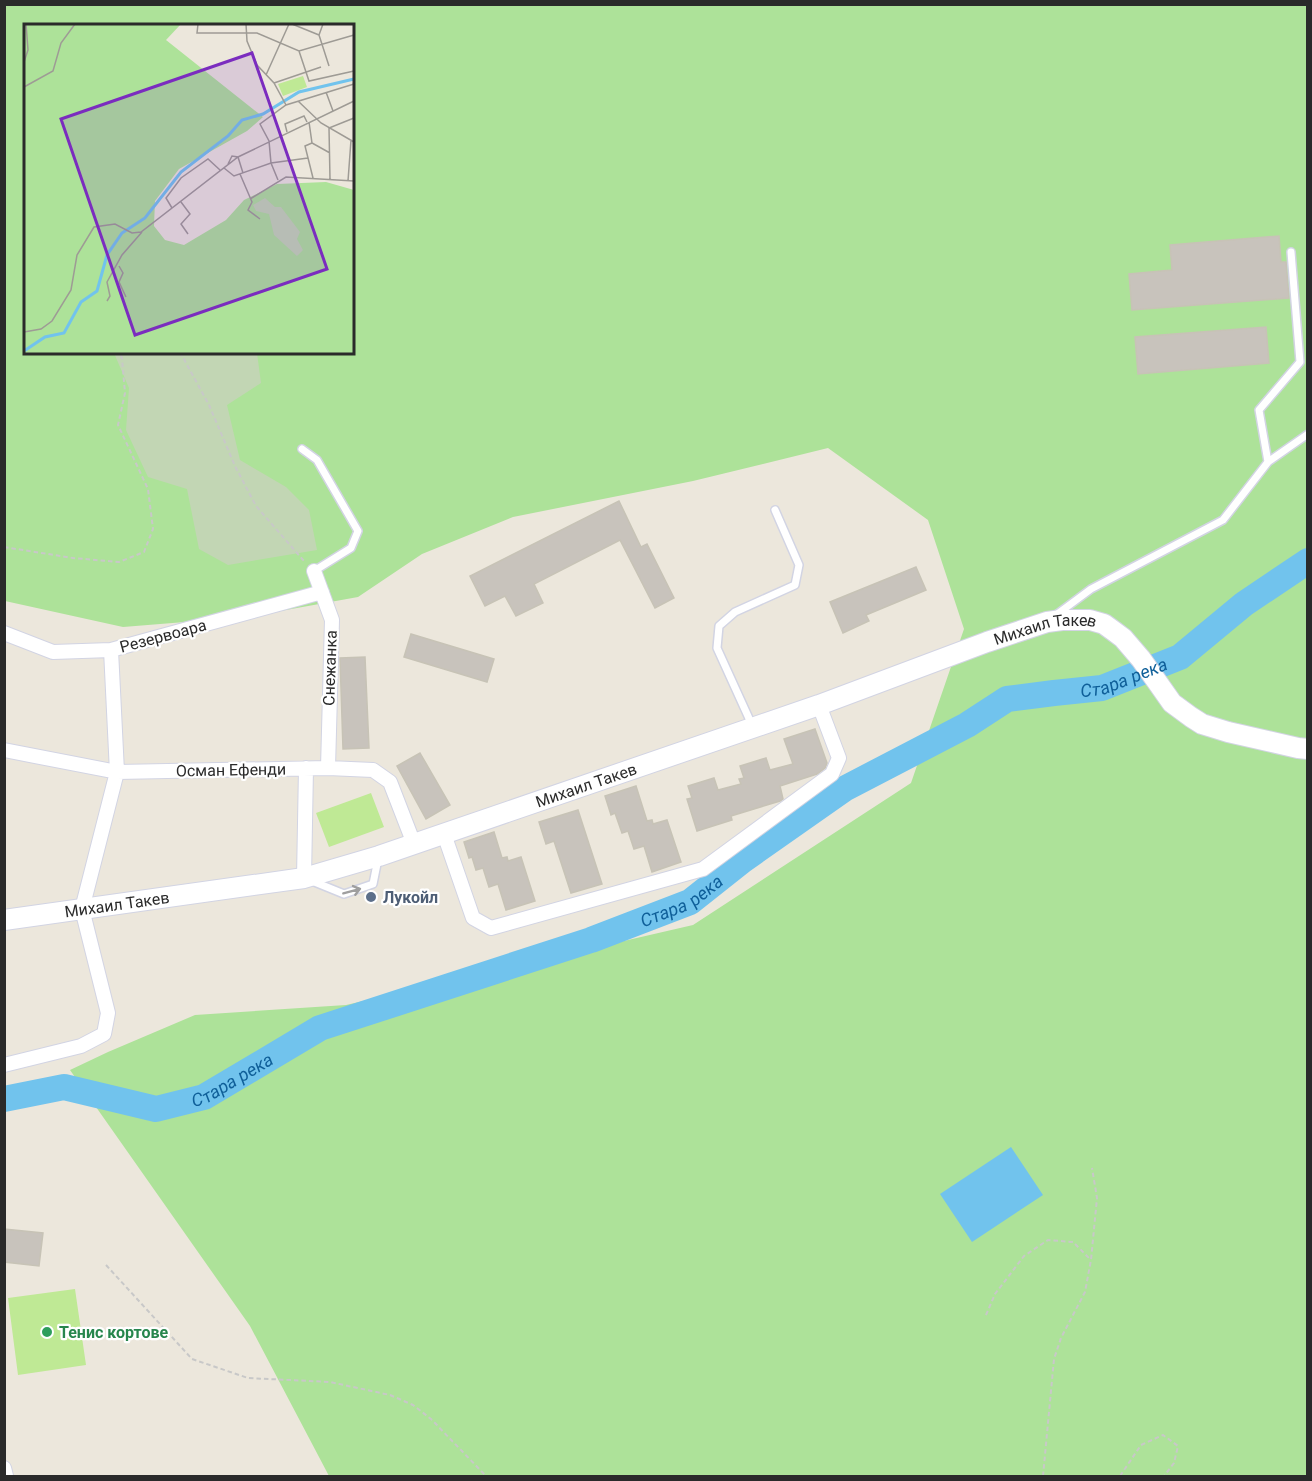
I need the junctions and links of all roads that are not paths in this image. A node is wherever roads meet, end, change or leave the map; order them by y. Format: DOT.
graph roads {
  1 [pos="1291,252"];
  2 [pos="1308,434"];
  3 [pos="302,449"];
  4 [pos="1268,462"];
  5 [pos="775,510"];
  6 [pos="315,573"];
  7 [pos="322,592"];
  8 [pos="1047,622"];
  9 [pos="4,633"];
  10 [pos="111,650"];
  11 [pos="819,705"];
  12 [pos="753,728"];
  13 [pos="1308,749"];
  14 [pos="4,750"];
  15 [pos="306,768"];
  16 [pos="328,768"];
  17 [pos="117,772"];
  18 [pos="444,834"];
  19 [pos="414,844"];
  20 [pos="379,856"];
  21 [pos="304,878"];
  22 [pos="82,909"];
  23 [pos="4,920"];
  24 [pos="4,1065"];
  25 [pos="4,1468"];
  26 [pos="6,1476"];
  1 -- 4 [label="lane"];
  2 -- 4 [label="lane"];
  3 -- 6 [label="lane"];
  4 -- 8 [label="lane"];
  5 -- 12 [label="lane"];
  6 -- 7 [label="street, Снежанка"];
  7 -- 10 [label="street, Резервоара"];
  7 -- 16 [label="street, Снежанка"];
  8 -- 11 [label="main road, Михаил Такев"];
  8 -- 13 [label="main road, Михаил Такев"];
  9 -- 10 [label="street, Резервоара"];
  10 -- 17 [label="street"];
  11 -- 12 [label="main road, Михаил Такев"];
  11 -- 18 [label="street"];
  12 -- 18 [label="main road, Михаил Такев"];
  14 -- 17 [label="street, Осман Ефенди"];
  15 -- 16 [label="street, Осман Ефенди"];
  15 -- 17 [label="street, Осман Ефенди"];
  15 -- 21 [label="street"];
  16 -- 19 [label="street, Осман Ефенди"];
  17 -- 22 [label="street"];
  18 -- 19 [label="main road, Михаил Такев"];
  19 -- 20 [label="main road, Михаил Такев"];
  20 -- 21 [label="main road, Михаил Такев"];
  21 -- 20 [label="lane, one-way"];
  21 -- 22 [label="main road, Михаил Такев"];
  22 -- 23 [label="main road, Михаил Такев"];
  22 -- 24 [label="street"];
  25 -- 26 [label="street"];
}
